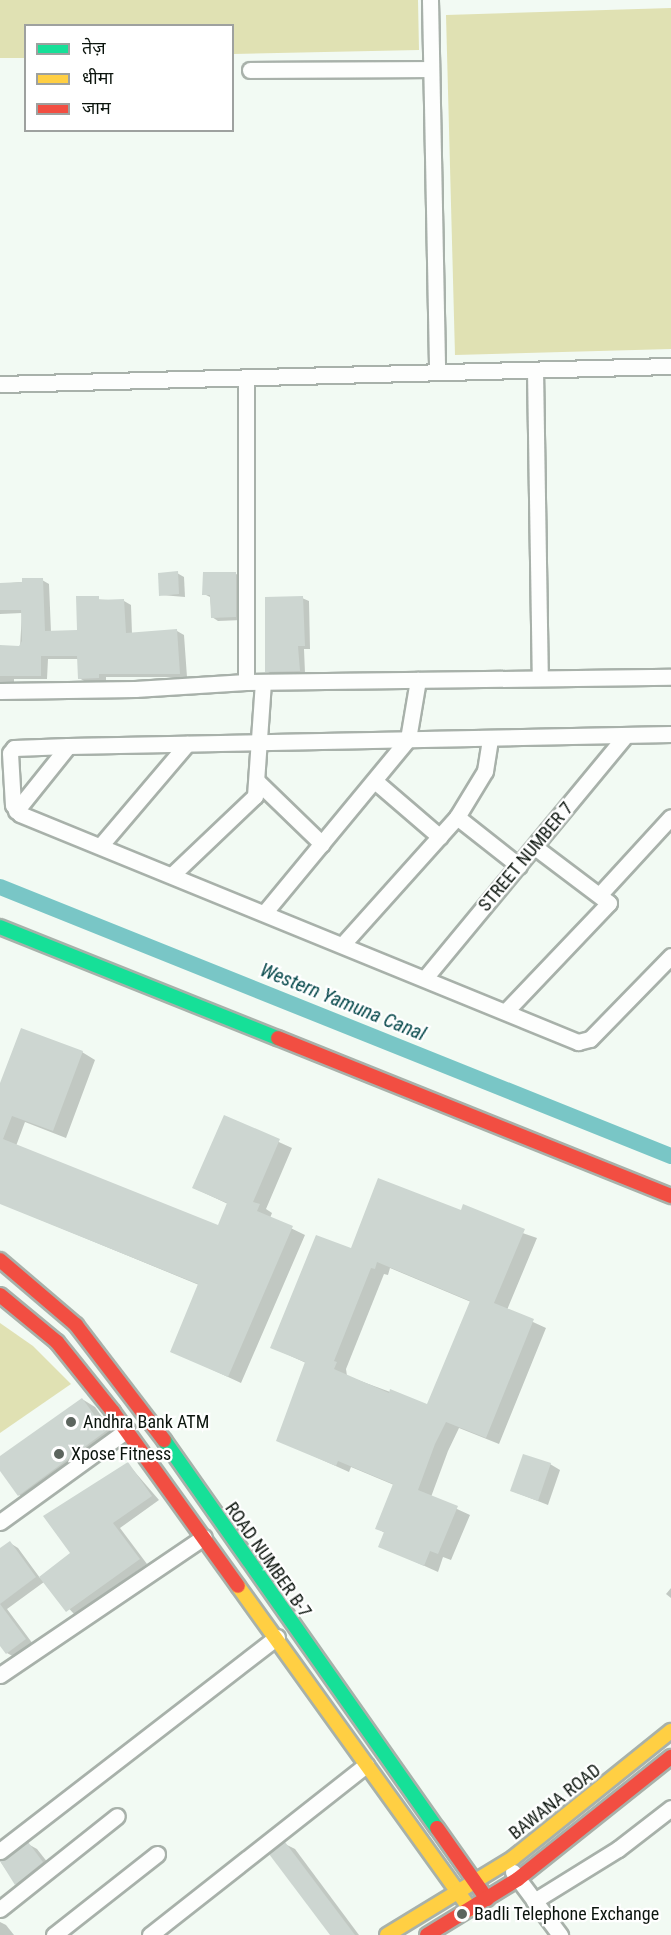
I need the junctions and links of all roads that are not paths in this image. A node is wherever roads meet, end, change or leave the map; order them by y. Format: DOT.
graph roads {
  1 [pos="430,0"];
  2 [pos="431,69"];
  3 [pos="250,70"];
  4 [pos="671,366"];
  5 [pos="535,370"];
  6 [pos="437,372"];
  7 [pos="246,378"];
  8 [pos="0,384"];
  9 [pos="671,677"];
  10 [pos="540,678"];
  11 [pos="418,680"];
  12 [pos="246,682"];
  13 [pos="263,682"];
  14 [pos="0,691"];
  15 [pos="671,734"];
  16 [pos="626,735"];
  17 [pos="490,738"];
  18 [pos="408,739"];
  19 [pos="260,742"];
  20 [pos="187,744"];
  21 [pos="68,746"];
  22 [pos="258,782"];
  23 [pos="376,782"];
  24 [pos="15,811"];
  25 [pos="457,817"];
  26 [pos="670,822"];
  27 [pos="440,837"];
  28 [pos="322,844"];
  29 [pos="101,845"];
  30 [pos="535,847"];
  31 [pos="519,867"];
  32 [pos="172,874"];
  33 [pos="601,893"];
  34 [pos="265,912"];
  35 [pos="0,927"];
  36 [pos="343,944"];
  37 [pos="671,956"];
  38 [pos="425,978"];
  39 [pos="506,1011"];
  40 [pos="671,1196"];
  41 [pos="0,1260"];
  42 [pos="0,1295"];
  43 [pos="127,1430"];
  44 [pos="0,1522"];
  45 [pos="204,1537"];
  46 [pos="277,1637"];
  47 [pos="0,1675"];
  48 [pos="671,1731"];
  49 [pos="671,1757"];
  50 [pos="366,1766"];
  51 [pos="671,1808"];
  52 [pos="117,1816"];
  53 [pos="0,1851"];
  54 [pos="157,1854"];
  55 [pos="506,1862"];
  56 [pos="518,1880"];
  57 [pos="475,1881"];
  58 [pos="456,1894"];
  59 [pos="487,1899"];
  60 [pos="534,1901"];
  61 [pos="0,1909"];
  62 [pos="470,1910"];
  63 [pos="54,1935"];
  64 [pos="150,1935"];
  65 [pos="387,1935"];
  66 [pos="427,1935"];
  67 [pos="560,1935"];
  1 -- 2 [label="street"];
  2 -- 3 [label="street"];
  2 -- 6 [label="street"];
  4 -- 5 [label="street"];
  5 -- 6 [label="street"];
  5 -- 10 [label="street"];
  6 -- 7 [label="street"];
  7 -- 8 [label="street"];
  7 -- 12 [label="street"];
  9 -- 10 [label="street"];
  10 -- 11 [label="street"];
  11 -- 13 [label="street"];
  11 -- 18 [label="street"];
  12 -- 13 [label="street"];
  12 -- 14 [label="street"];
  13 -- 19 [label="street"];
  15 -- 16 [label="street"];
  16 -- 17 [label="street"];
  16 -- 30 [label="street, STREET NUMBER 7"];
  17 -- 18 [label="street"];
  17 -- 25 [label="street"];
  18 -- 19 [label="street"];
  18 -- 23 [label="street"];
  19 -- 20 [label="street"];
  19 -- 22 [label="street"];
  20 -- 21 [label="street"];
  20 -- 29 [label="street"];
  21 -- 24 [label="street"];
  21 -- 24 [label="street"];
  22 -- 28 [label="street"];
  22 -- 32 [label="street"];
  23 -- 27 [label="street"];
  23 -- 28 [label="street"];
  24 -- 29 [label="street"];
  25 -- 27 [label="street"];
  25 -- 31 [label="street"];
  26 -- 33 [label="street"];
  27 -- 36 [label="street"];
  28 -- 34 [label="street"];
  29 -- 32 [label="street"];
  30 -- 31 [label="street, STREET NUMBER 7"];
  30 -- 33 [label="street"];
  31 -- 38 [label="street, STREET NUMBER 7"];
  32 -- 34 [label="street"];
  33 -- 39 [label="street"];
  34 -- 36 [label="street"];
  35 -- 40 [label="street"];
  36 -- 38 [label="street"];
  37 -- 39 [label="street"];
  38 -- 39 [label="street"];
  41 -- 57 [label="street, ROAD NUMBER B-7"];
  42 -- 43 [label="street, ROAD NUMBER B-7"];
  43 -- 44 [label="street"];
  43 -- 45 [label="street, ROAD NUMBER B-7"];
  45 -- 46 [label="street, ROAD NUMBER B-7"];
  45 -- 47 [label="street"];
  46 -- 50 [label="street, ROAD NUMBER B-7"];
  46 -- 53 [label="street"];
  48 -- 55 [label="street, BAWANA ROAD"];
  49 -- 56 [label="street"];
  50 -- 58 [label="street, ROAD NUMBER B-7"];
  50 -- 64 [label="street"];
  51 -- 60 [label="street"];
  52 -- 61 [label="street"];
  54 -- 63 [label="street"];
  55 -- 56 [label="street"];
  55 -- 57 [label="street, BAWANA ROAD"];
  56 -- 59 [label="street"];
  56 -- 60 [label="street"];
  57 -- 58 [label="street, BAWANA ROAD"];
  57 -- 59 [label="street, ROAD NUMBER B-7"];
  58 -- 62 [label="street, ROAD NUMBER B-7"];
  58 -- 65 [label="street, BAWANA ROAD"];
  59 -- 62 [label="street"];
  60 -- 67 [label="street"];
  62 -- 66 [label="street"];
}
